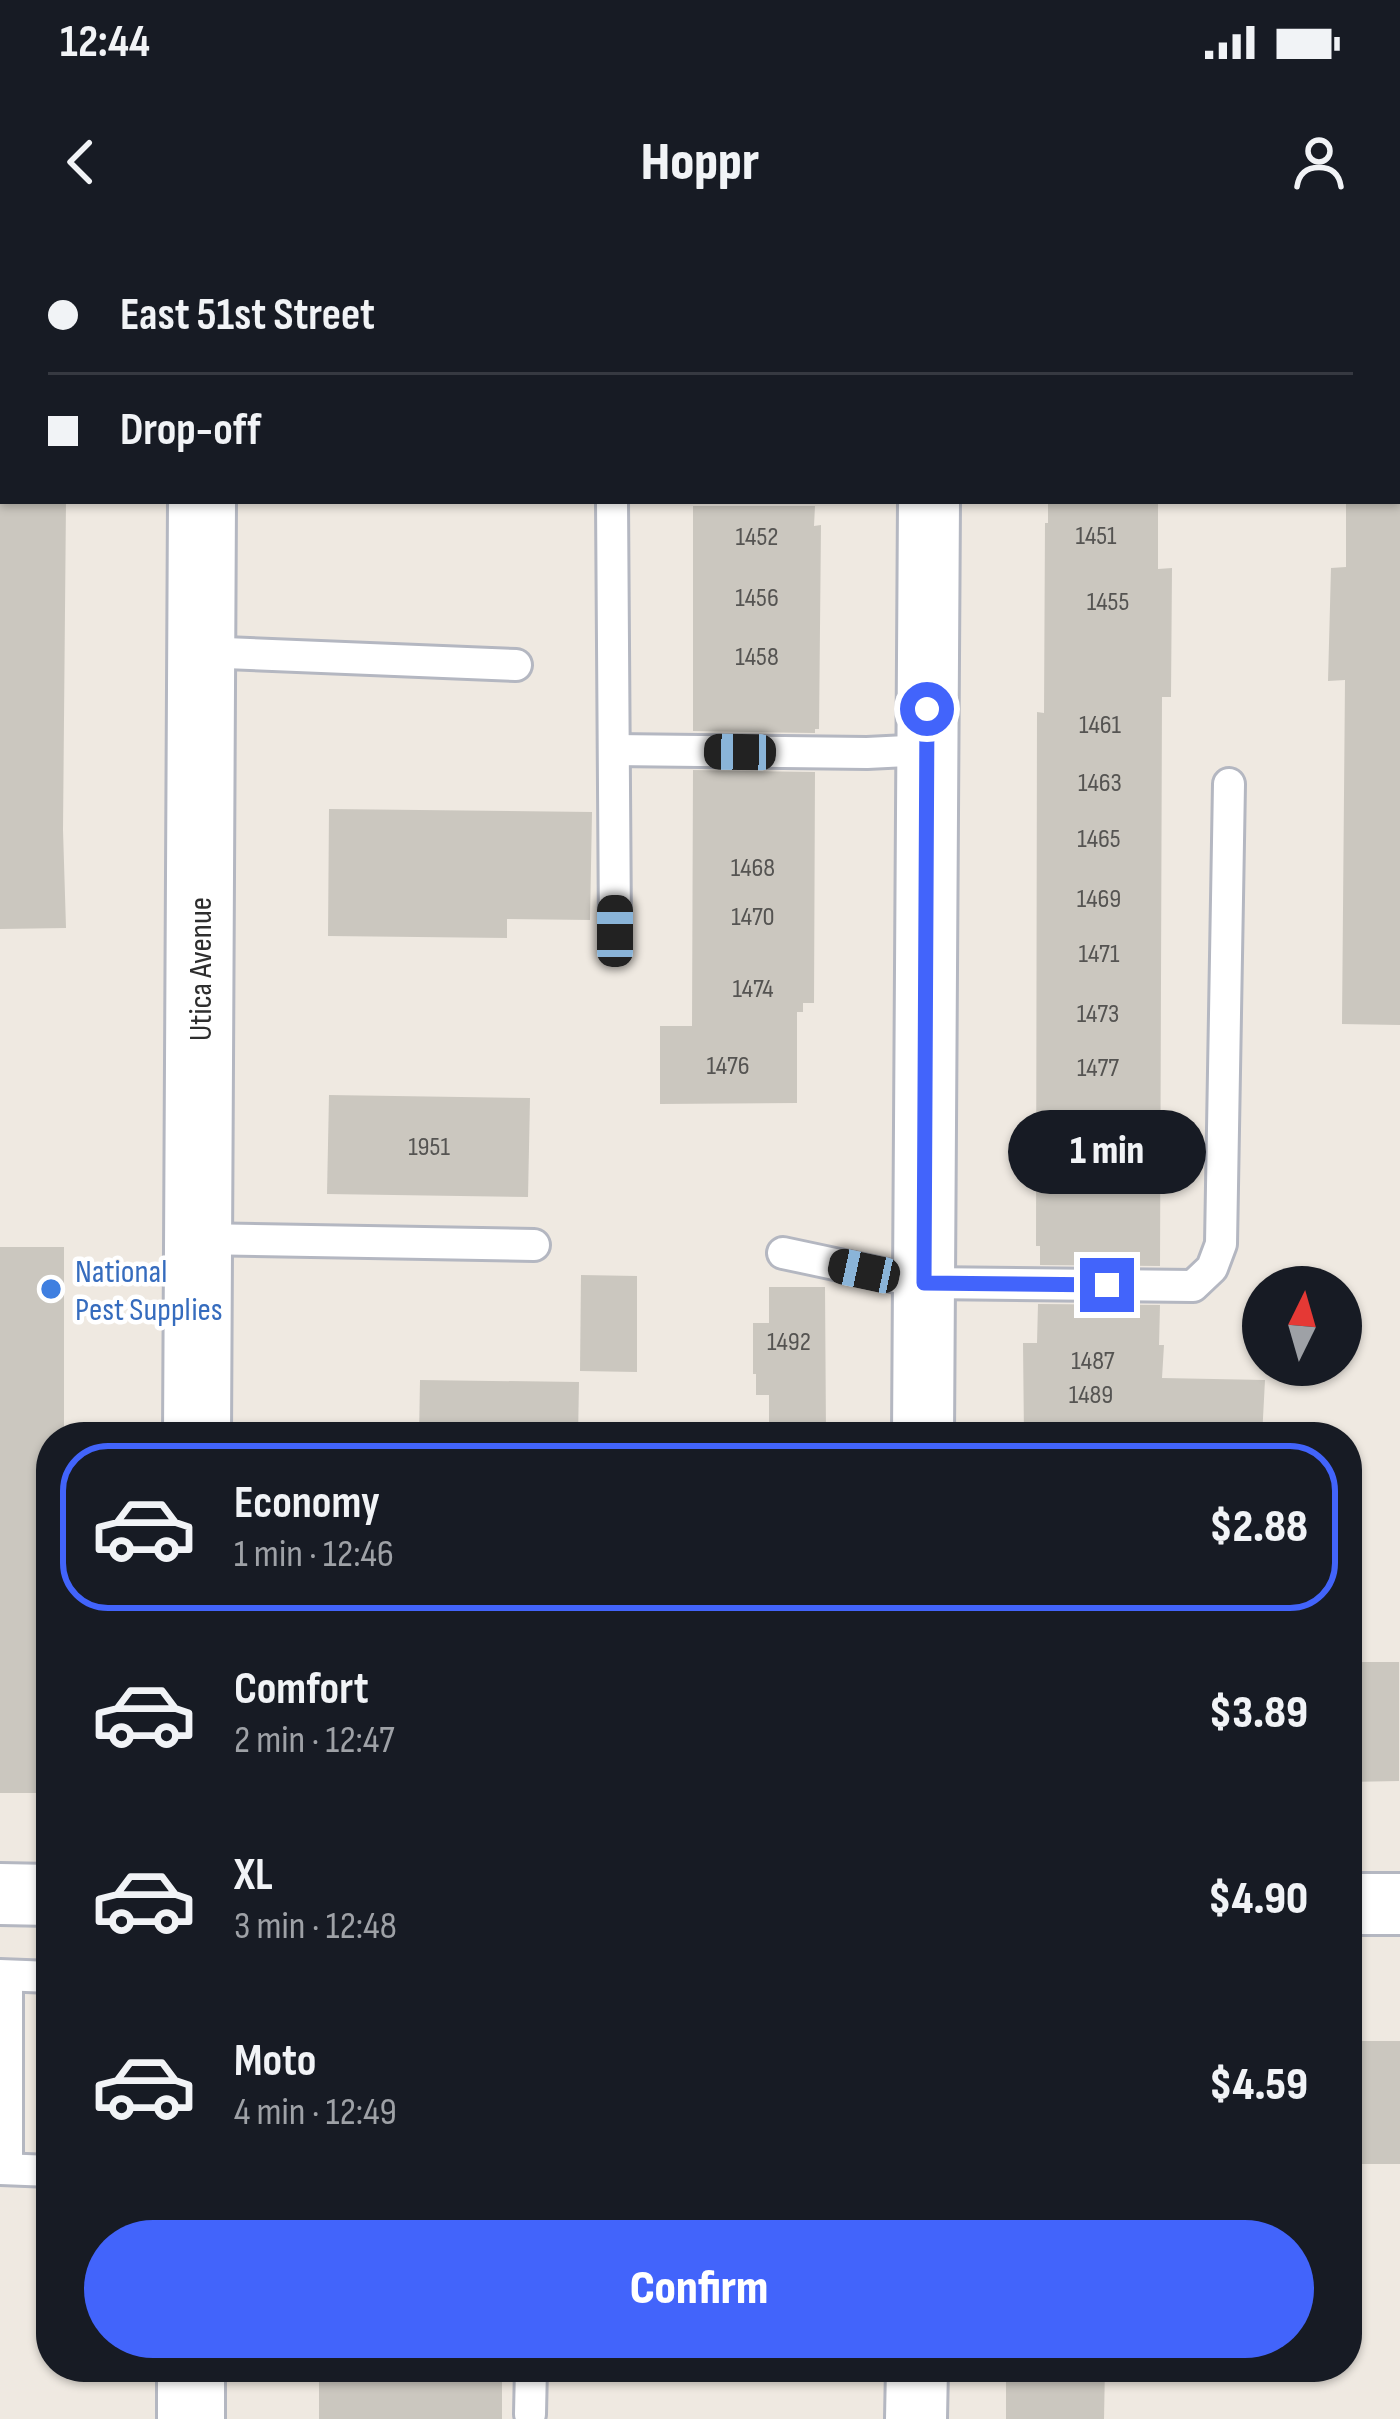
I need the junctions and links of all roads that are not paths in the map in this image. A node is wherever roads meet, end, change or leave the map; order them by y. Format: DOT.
graph roads {
  1 [pos="202,504"];
  2 [pos="613,504"];
  3 [pos="928,504"];
  4 [pos="201,652"];
  5 [pos="516,665"];
  6 [pos="614,750"];
  7 [pos="927,750"];
  8 [pos="1229,784"];
  9 [pos="615,931"];
  10 [pos="198,1239"];
  11 [pos="534,1245"];
  12 [pos="783,1253"];
  13 [pos="924,1283"];
  14 [pos="197,1422"];
  15 [pos="923,1422"];
  16 [pos="0,1894"];
  17 [pos="36,1895"];
  18 [pos="1362,1904"];
  19 [pos="1400,1904"];
  20 [pos="4,1975"];
  21 [pos="36,1976"];
  22 [pos="3,2054"];
  23 [pos="4,2117"];
  24 [pos="3,2169"];
  25 [pos="36,2170"];
  26 [pos="191,2382"];
  27 [pos="531,2382"];
  28 [pos="917,2382"];
  29 [pos="530,2414"];
  30 [pos="191,2419"];
  31 [pos="916,2419"];
  1 -- 4 [label="main road, Utica Avenue"];
  2 -- 6 [label="lane"];
  3 -- 7 [label="street"];
  4 -- 5 [label="lane"];
  4 -- 10 [label="main road, Utica Avenue"];
  6 -- 7 [label="lane"];
  6 -- 9 [label="lane"];
  7 -- 13 [label="street"];
  8 -- 13 [label="lane"];
  10 -- 11 [label="lane"];
  10 -- 14 [label="main road, Utica Avenue"];
  12 -- 13 [label="lane"];
  13 -- 15 [label="street"];
  16 -- 17 [label="street"];
  18 -- 19 [label="street"];
  20 -- 21 [label="lane"];
  20 -- 22 [label="lane"];
  22 -- 23 [label="lane"];
  23 -- 24 [label="lane"];
  24 -- 25 [label="lane"];
  26 -- 30 [label="main road"];
  27 -- 29 [label="lane"];
  28 -- 31 [label="street"];
}
